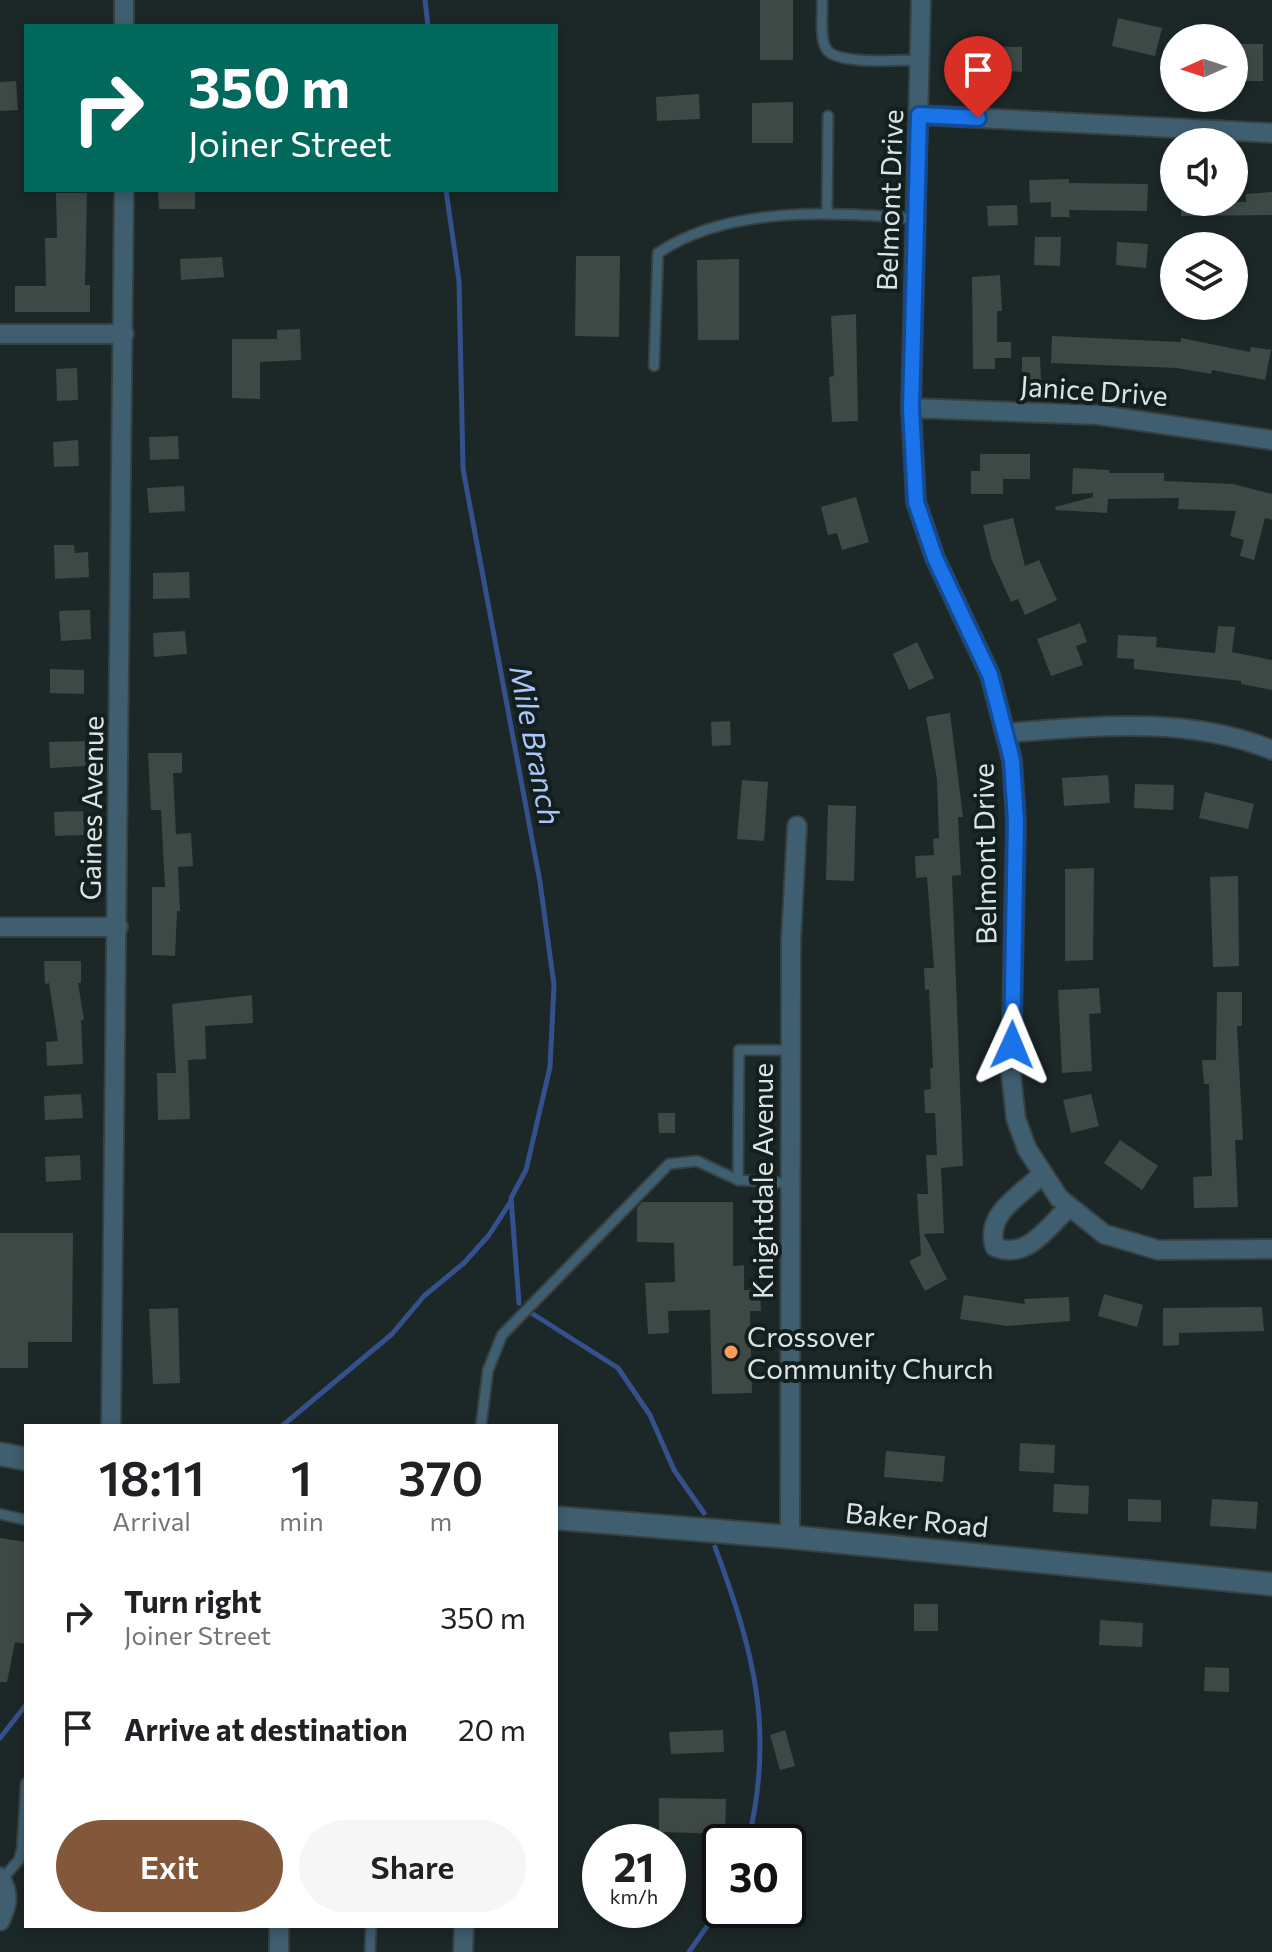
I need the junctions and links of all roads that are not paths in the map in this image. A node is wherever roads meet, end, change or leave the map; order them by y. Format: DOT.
graph roads {
  1 [pos="124,0"];
  2 [pos="822,0"];
  3 [pos="921,0"];
  4 [pos="124,24"];
  5 [pos="920,60"];
  6 [pos="919,115"];
  7 [pos="828,116"];
  8 [pos="1272,133"];
  9 [pos="124,192"];
  10 [pos="827,212"];
  11 [pos="916,219"];
  12 [pos="0,334"];
  13 [pos="124,334"];
  14 [pos="654,366"];
  15 [pos="911,408"];
  16 [pos="1272,440"];
  17 [pos="1007,733"];
  18 [pos="1272,750"];
  19 [pos="797,826"];
  20 [pos="0,927"];
  21 [pos="118,927"];
  22 [pos="790,1050"];
  23 [pos="1042,1175"];
  24 [pos="738,1180"];
  25 [pos="788,1183"];
  26 [pos="1069,1207"];
  27 [pos="1272,1249"];
  28 [pos="111,1424"];
  29 [pos="481,1424"];
  30 [pos="0,1454"];
  31 [pos="24,1459"];
  32 [pos="0,1514"];
  33 [pos="558,1518"];
  34 [pos="24,1520"];
  35 [pos="790,1537"];
  36 [pos="1272,1584"];
  37 [pos="24,1816"];
  38 [pos="1,1878"];
  39 [pos="0,1921"];
  40 [pos="279,1928"];
  41 [pos="371,1928"];
  42 [pos="464,1928"];
  43 [pos="279,1952"];
  44 [pos="370,1952"];
  45 [pos="463,1952"];
  1 -- 4 [label="street"];
  2 -- 5 [label="lane"];
  3 -- 5 [label="street, Belmont Drive"];
  5 -- 6 [label="street, Belmont Drive"];
  6 -- 8 [label="street"];
  6 -- 11 [label="street, Belmont Drive"];
  7 -- 10 [label="lane"];
  9 -- 13 [label="street, Gaines Avenue"];
  10 -- 11 [label="lane"];
  10 -- 14 [label="lane"];
  11 -- 15 [label="street, Belmont Drive"];
  12 -- 13 [label="street"];
  13 -- 21 [label="street, Gaines Avenue"];
  15 -- 16 [label="street, Janice Drive"];
  15 -- 17 [label="street, Belmont Drive"];
  17 -- 18 [label="street"];
  17 -- 23 [label="street, Belmont Drive"];
  19 -- 22 [label="street, Knightdale Avenue"];
  20 -- 21 [label="street"];
  21 -- 28 [label="street, Gaines Avenue"];
  22 -- 24 [label="lane"];
  22 -- 25 [label="street, Knightdale Avenue"];
  23 -- 26 [label="street, Belmont Drive"];
  23 -- 26 [label="street"];
  24 -- 25 [label="lane"];
  24 -- 29 [label="lane"];
  25 -- 35 [label="street, Knightdale Avenue"];
  26 -- 27 [label="street, Belmont Drive"];
  30 -- 31 [label="street"];
  32 -- 34 [label="lane"];
  33 -- 35 [label="street, Baker Road"];
  35 -- 36 [label="street, Baker Road"];
  37 -- 38 [label="lane"];
  38 -- 39 [label="street"];
  40 -- 43 [label="street"];
  41 -- 44 [label="lane"];
  42 -- 45 [label="street"];
}
